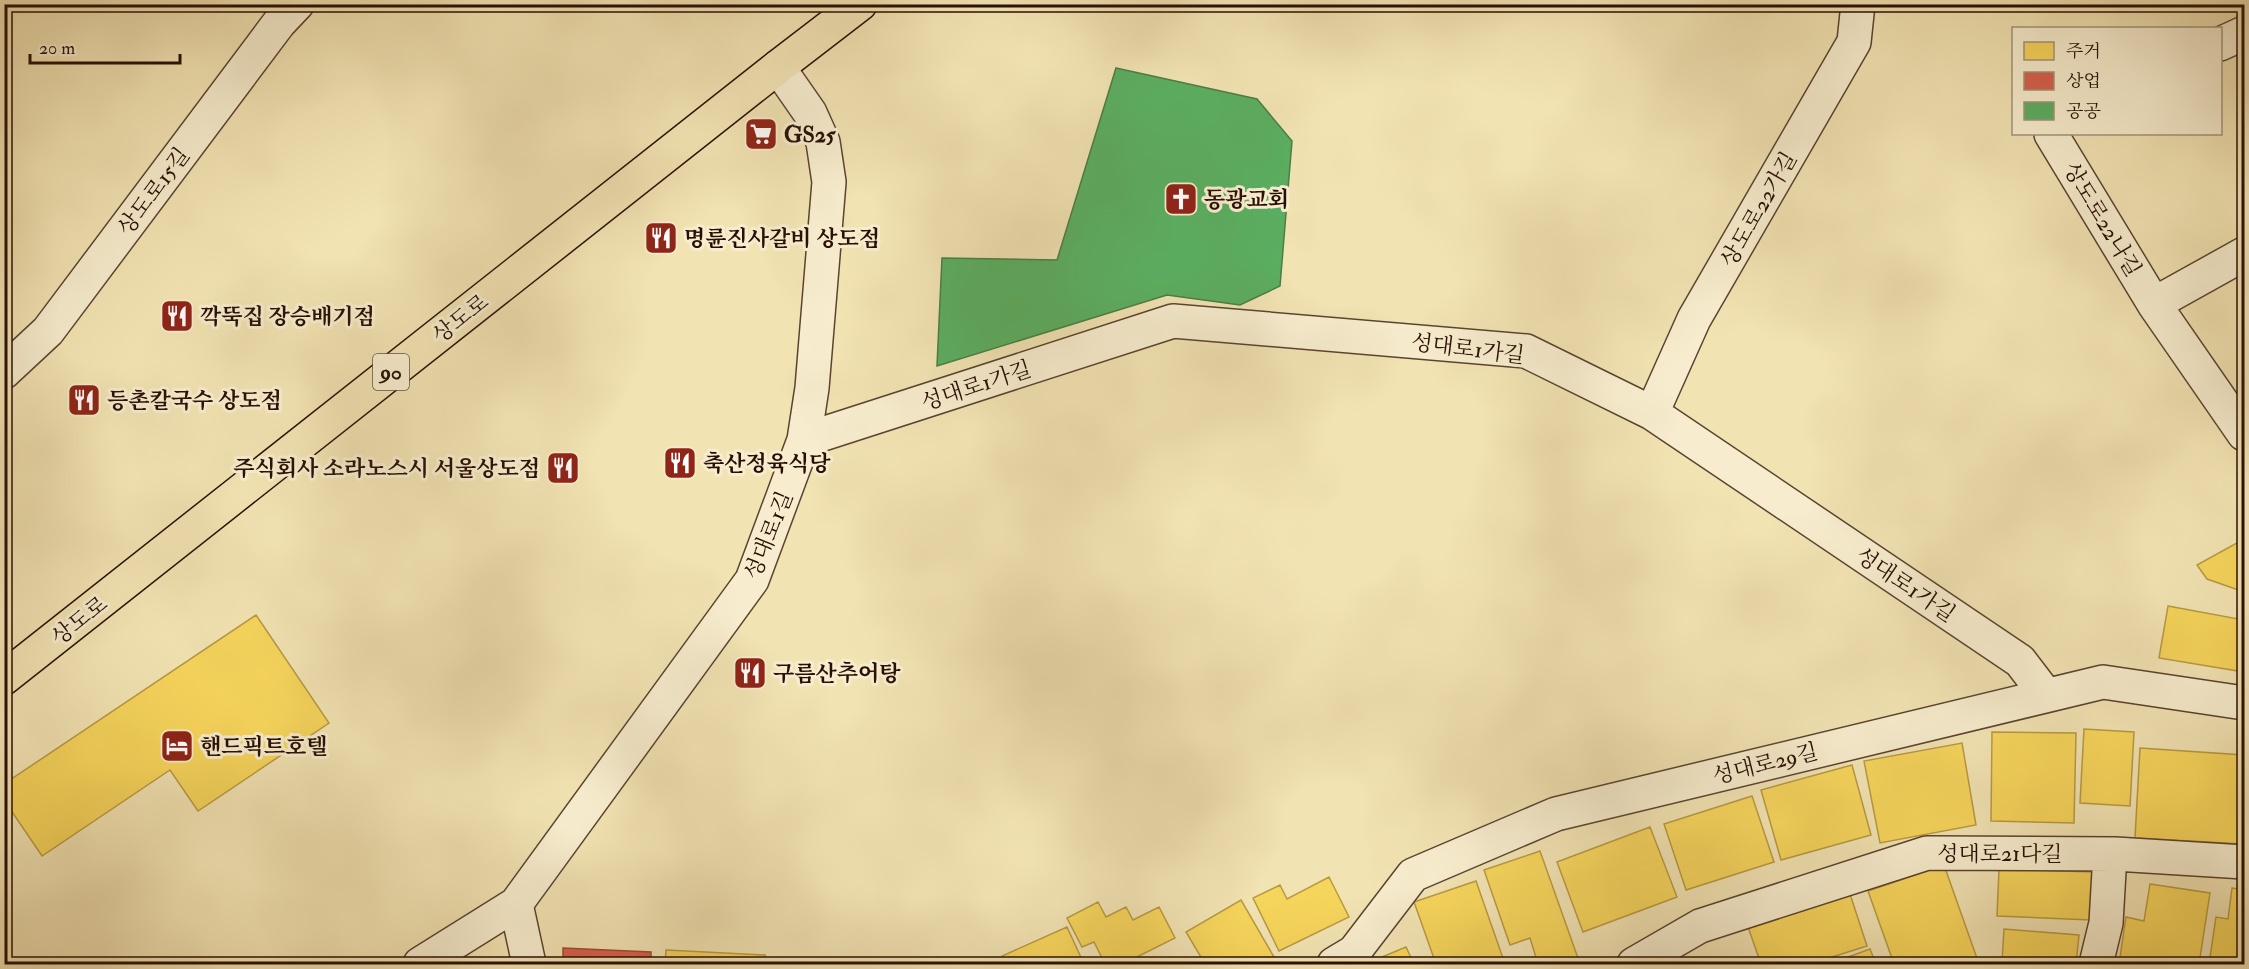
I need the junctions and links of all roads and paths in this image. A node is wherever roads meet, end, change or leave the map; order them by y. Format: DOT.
graph roads {
  1 [pos="860,4"];
  2 [pos="1858,4"];
  3 [pos="295,5"];
  4 [pos="2244,33"];
  5 [pos="2222,43"];
  6 [pos="778,67"];
  7 [pos="2052,135"];
  8 [pos="2244,254"];
  9 [pos="2154,304"];
  10 [pos="4,372"];
  11 [pos="1652,413"];
  12 [pos="2244,434"];
  13 [pos="804,440"];
  14 [pos="4,678"];
  15 [pos="2046,695"];
  16 [pos="2244,703"];
  17 [pos="2110,854"];
  18 [pos="2244,862"];
  19 [pos="516,904"];
  20 [pos="420,964"];
  21 [pos="529,964"];
  22 [pos="1334,964"];
  23 [pos="1634,964"];
  24 [pos="2096,964"];
  1 -- 6 [label="main road, 상도로 / 90"];
  2 -- 11 [label="street, 상도로22가길"];
  3 -- 10 [label="street, 상도로15길"];
  4 -- 5 [label="street"];
  6 -- 13 [label="street, 성대로1길"];
  6 -- 14 [label="main road, 상도로 / 90"];
  7 -- 9 [label="street, 상도로22나길"];
  8 -- 9 [label="street"];
  9 -- 12 [label="street, 상도로22나길"];
  11 -- 13 [label="street, 성대로1가길"];
  11 -- 15 [label="street, 성대로1가길"];
  13 -- 19 [label="street, 성대로1길"];
  15 -- 16 [label="street, 성대로29길"];
  15 -- 22 [label="street, 성대로29길"];
  17 -- 18 [label="street, 성대로21다길"];
  17 -- 23 [label="street, 성대로21다길"];
  17 -- 24 [label="street"];
  19 -- 20 [label="street, 성대로1길"];
  19 -- 21 [label="street"];
}
